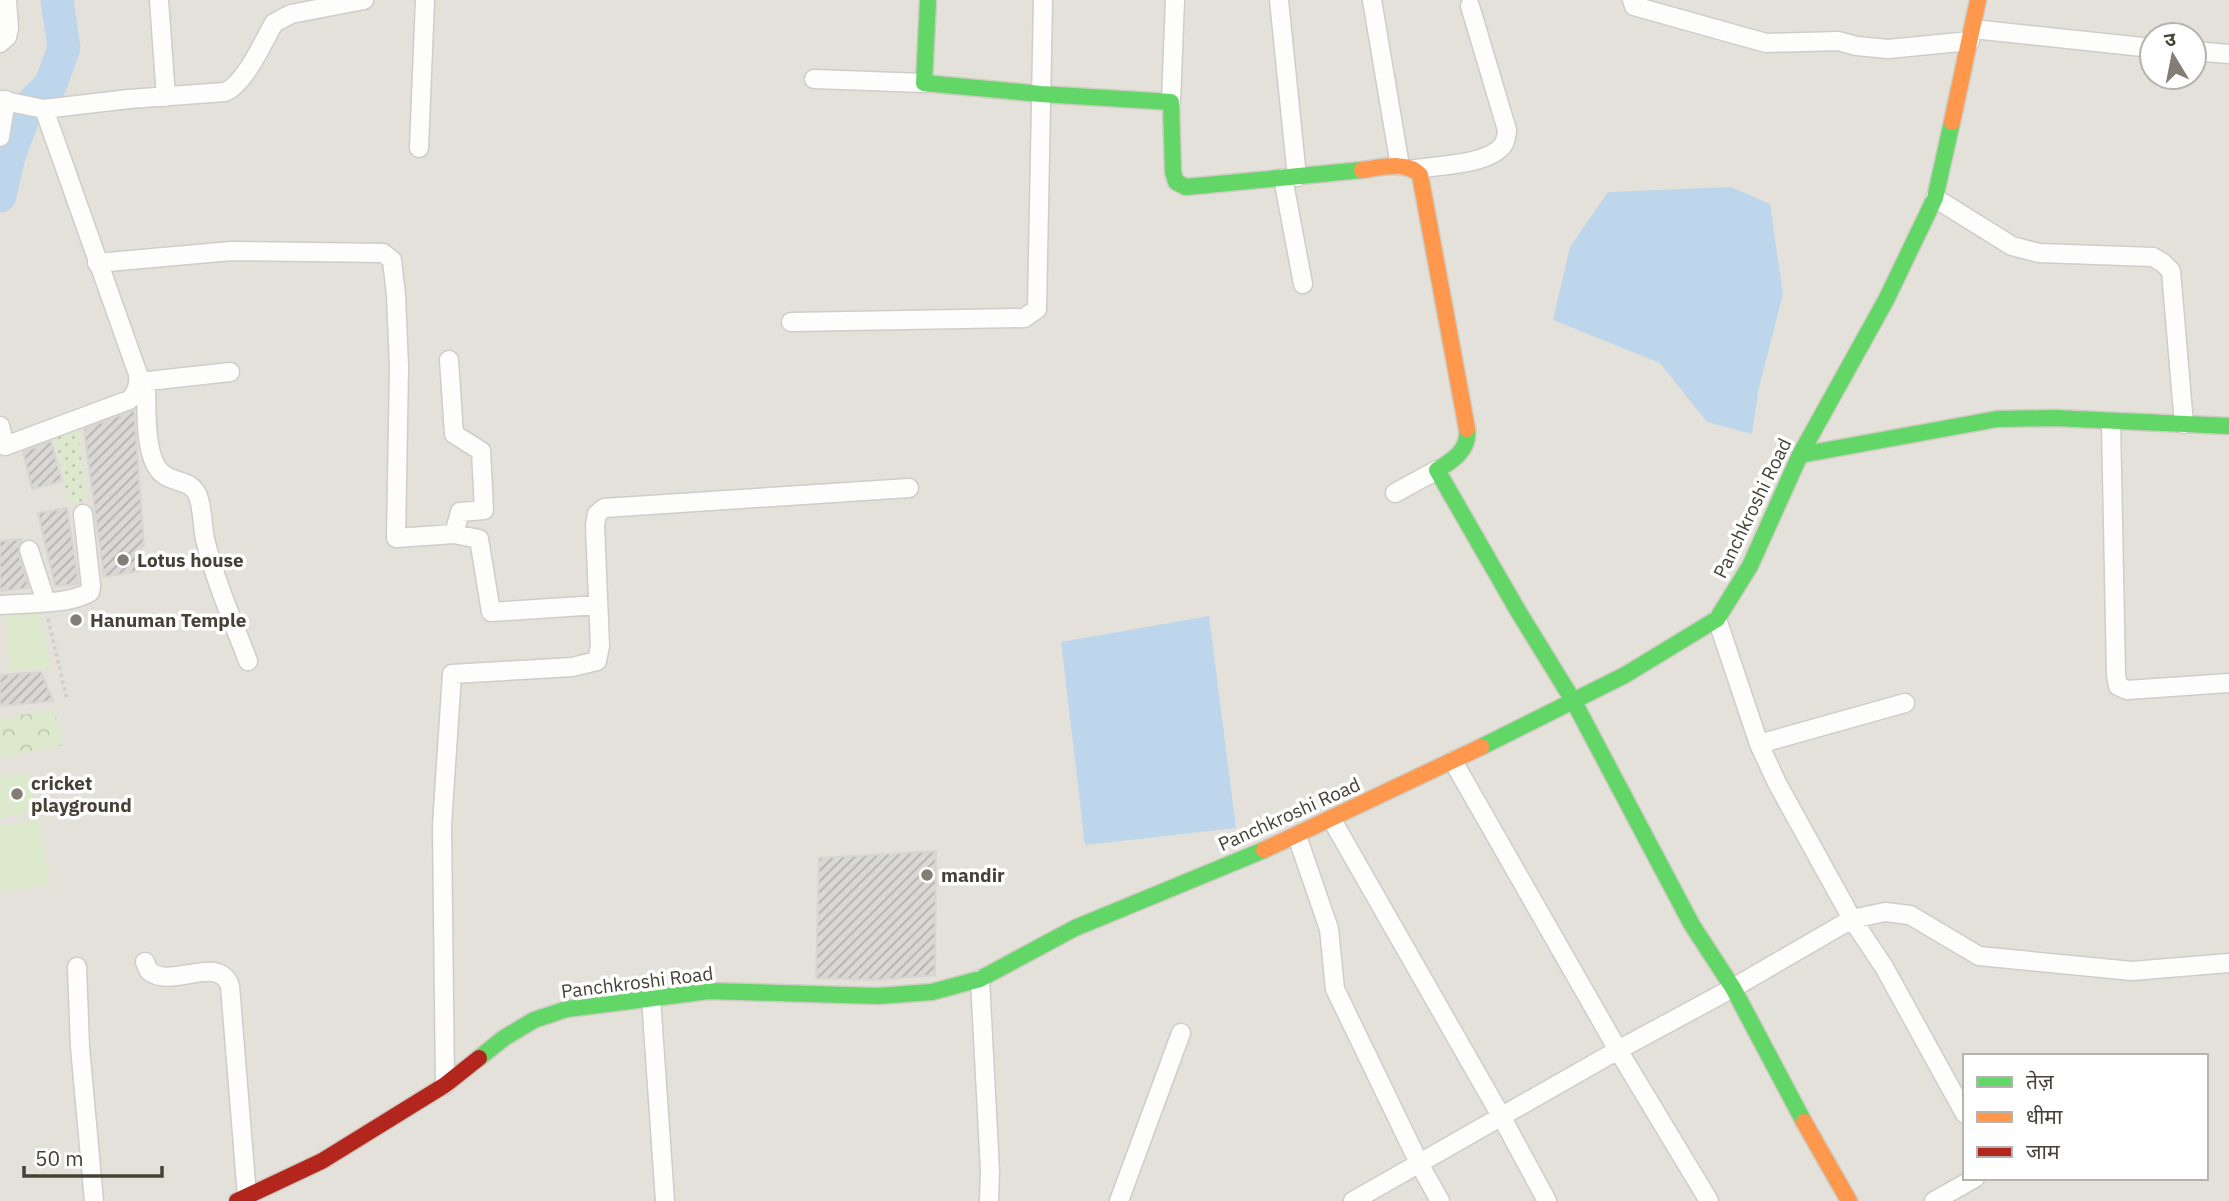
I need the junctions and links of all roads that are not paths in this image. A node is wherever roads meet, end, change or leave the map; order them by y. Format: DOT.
graph roads {
  1 [pos="7,0"];
  2 [pos="159,0"];
  3 [pos="364,0"];
  4 [pos="425,0"];
  5 [pos="928,0"];
  6 [pos="1042,0"];
  7 [pos="1175,0"];
  8 [pos="1279,0"];
  9 [pos="1372,0"];
  10 [pos="1632,0"];
  11 [pos="1978,0"];
  12 [pos="1470,6"];
  13 [pos="1972,35"];
  14 [pos="0,43"];
  15 [pos="2138,47"];
  16 [pos="2208,52"];
  17 [pos="2229,54"];
  18 [pos="814,79"];
  19 [pos="924,83"];
  20 [pos="1041,94"];
  21 [pos="166,97"];
  22 [pos="1171,102"];
  23 [pos="21,104"];
  24 [pos="0,137"];
  25 [pos="419,148"];
  26 [pos="1408,167"];
  27 [pos="1290,178"];
  28 [pos="1935,198"];
  29 [pos="97,263"];
  30 [pos="1303,284"];
  31 [pos="792,321"];
  32 [pos="449,360"];
  33 [pos="230,372"];
  34 [pos="143,382"];
  35 [pos="2111,422"];
  36 [pos="2184,424"];
  37 [pos="0,426"];
  38 [pos="2229,426"];
  39 [pos="1800,455"];
  40 [pos="1437,470"];
  41 [pos="909,488"];
  42 [pos="1395,493"];
  43 [pos="83,514"];
  44 [pos="454,534"];
  45 [pos="29,550"];
  46 [pos="0,604"];
  47 [pos="598,605"];
  48 [pos="46,606"];
  49 [pos="1717,619"];
  50 [pos="248,661"];
  51 [pos="2229,683"];
  52 [pos="1574,702"];
  53 [pos="1905,703"];
  54 [pos="1759,744"];
  55 [pos="1452,761"];
  56 [pos="1332,820"];
  57 [pos="1297,836"];
  58 [pos="1852,919"];
  59 [pos="145,962"];
  60 [pos="2229,962"];
  61 [pos="77,967"];
  62 [pos="980,979"];
  63 [pos="1733,988"];
  64 [pos="651,998"];
  65 [pos="1181,1033"];
  66 [pos="1618,1050"];
  67 [pos="444,1084"];
  68 [pos="1963,1110"];
  69 [pos="1501,1116"];
  70 [pos="1420,1165"];
  71 [pos="1969,1188"];
  72 [pos="242,1199"];
  73 [pos="94,1201"];
  74 [pos="665,1201"];
  75 [pos="989,1201"];
  76 [pos="1119,1201"];
  77 [pos="1353,1201"];
  78 [pos="1440,1201"];
  79 [pos="1547,1201"];
  80 [pos="1709,1201"];
  81 [pos="1849,1201"];
  82 [pos="1934,1201"];
  1 -- 14 [label="street"];
  2 -- 21 [label="street"];
  3 -- 21 [label="street"];
  4 -- 25 [label="street"];
  5 -- 19 [label="street"];
  6 -- 20 [label="street"];
  7 -- 22 [label="street"];
  8 -- 27 [label="street"];
  9 -- 26 [label="street"];
  10 -- 13 [label="street"];
  11 -- 13 [label="street, Panchkroshi Road"];
  12 -- 26 [label="street"];
  13 -- 15 [label="street"];
  13 -- 28 [label="street, Panchkroshi Road"];
  16 -- 17 [label="street"];
  18 -- 19 [label="street"];
  19 -- 20 [label="street"];
  20 -- 22 [label="street"];
  20 -- 31 [label="street"];
  21 -- 23 [label="street"];
  22 -- 27 [label="street"];
  23 -- 24 [label="street"];
  23 -- 29 [label="street"];
  26 -- 27 [label="street"];
  26 -- 40 [label="street"];
  27 -- 30 [label="street"];
  28 -- 36 [label="street"];
  28 -- 39 [label="street, Panchkroshi Road"];
  29 -- 34 [label="street"];
  29 -- 44 [label="street"];
  32 -- 44 [label="street"];
  33 -- 34 [label="street"];
  34 -- 37 [label="street"];
  34 -- 50 [label="street"];
  35 -- 36 [label="street"];
  35 -- 39 [label="street"];
  35 -- 51 [label="street"];
  36 -- 38 [label="street"];
  39 -- 49 [label="street, Panchkroshi Road"];
  40 -- 42 [label="street"];
  40 -- 52 [label="street"];
  41 -- 47 [label="street"];
  43 -- 48 [label="street"];
  44 -- 47 [label="street"];
  45 -- 48 [label="street"];
  46 -- 48 [label="street"];
  47 -- 67 [label="street"];
  49 -- 52 [label="street, Panchkroshi Road"];
  49 -- 54 [label="street"];
  52 -- 55 [label="street, Panchkroshi Road"];
  52 -- 63 [label="street"];
  53 -- 54 [label="street"];
  54 -- 58 [label="street"];
  55 -- 56 [label="street, Panchkroshi Road"];
  55 -- 66 [label="street"];
  56 -- 57 [label="street, Panchkroshi Road"];
  56 -- 69 [label="street"];
  57 -- 62 [label="street, Panchkroshi Road"];
  57 -- 70 [label="street"];
  58 -- 60 [label="street"];
  58 -- 63 [label="street"];
  58 -- 68 [label="street"];
  59 -- 72 [label="street"];
  61 -- 73 [label="street"];
  62 -- 64 [label="street, Panchkroshi Road"];
  62 -- 75 [label="street"];
  63 -- 66 [label="street"];
  63 -- 81 [label="street"];
  64 -- 67 [label="street, Panchkroshi Road"];
  64 -- 74 [label="street"];
  65 -- 76 [label="street"];
  66 -- 69 [label="street"];
  66 -- 80 [label="street"];
  67 -- 72 [label="street, Panchkroshi Road"];
  69 -- 70 [label="street"];
  69 -- 79 [label="street"];
  70 -- 77 [label="street"];
  70 -- 78 [label="street"];
  71 -- 82 [label="street"];
}
